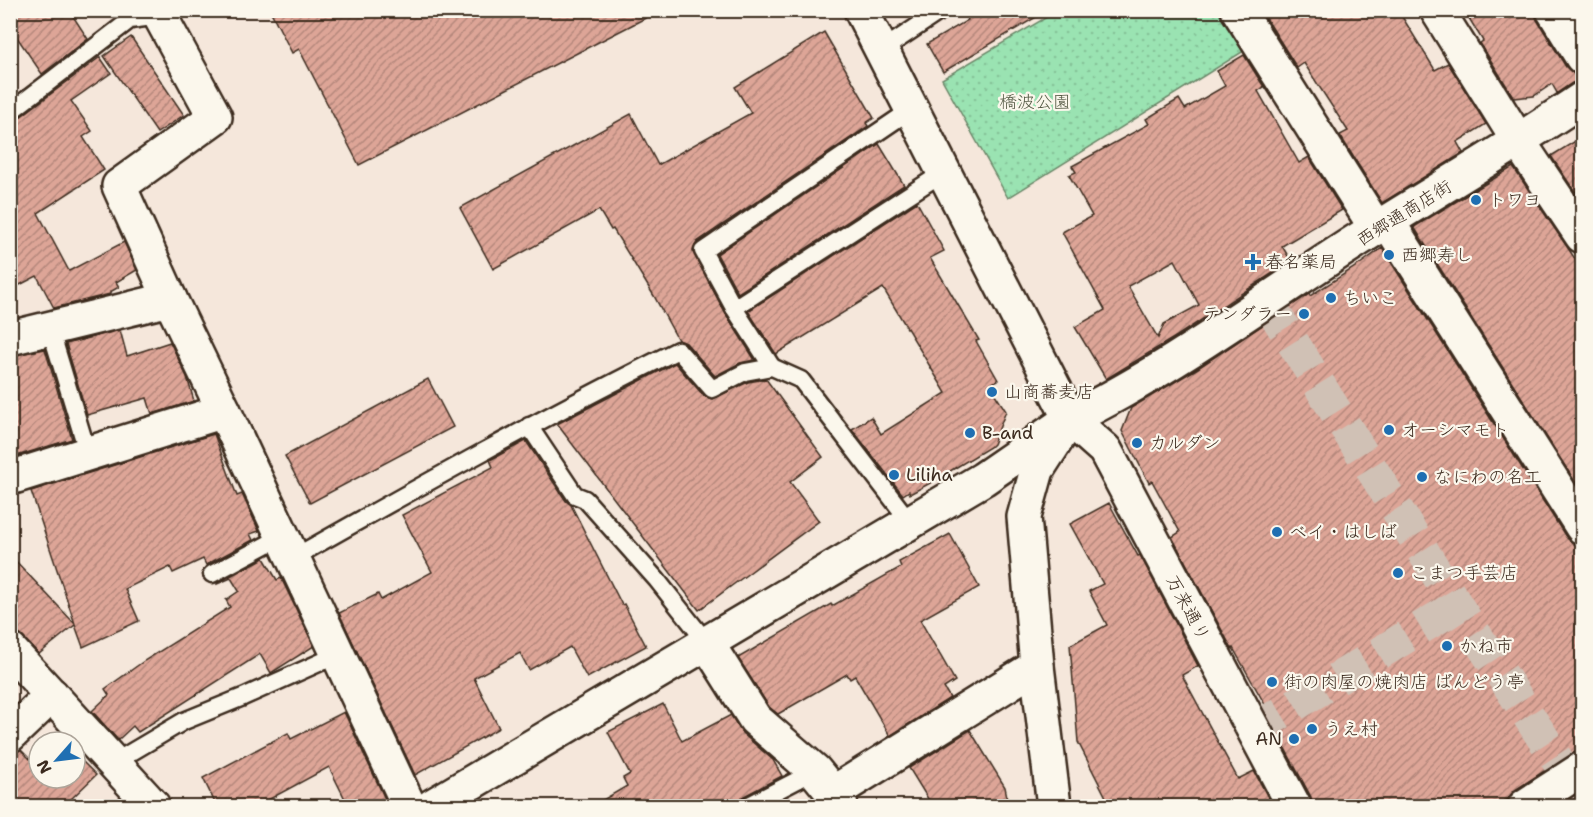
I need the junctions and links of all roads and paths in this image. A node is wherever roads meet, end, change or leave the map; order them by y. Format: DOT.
graph roads {
  1 [pos="861,10"];
  2 [pos="942,10"];
  3 [pos="1238,10"];
  4 [pos="1437,10"];
  5 [pos="1553,10"];
  6 [pos="163,13"];
  7 [pos="882,50"];
  8 [pos="1582,57"];
  9 [pos="1582,99"];
  10 [pos="912,110"];
  11 [pos="10,112"];
  12 [pos="1519,142"];
  13 [pos="944,171"];
  14 [pos="1382,225"];
  15 [pos="1582,236"];
  16 [pos="170,299"];
  17 [pos="734,308"];
  18 [pos="50,328"];
  19 [pos="10,338"];
  20 [pos="772,367"];
  21 [pos="224,411"];
  22 [pos="1070,419"];
  23 [pos="529,426"];
  24 [pos="88,454"];
  25 [pos="10,478"];
  26 [pos="910,522"];
  27 [pos="1582,527"];
  28 [pos="288,547"];
  29 [pos="212,574"];
  30 [pos="706,643"];
  31 [pos="10,651"];
  32 [pos="339,654"];
  33 [pos="1037,666"];
  34 [pos="52,695"];
  35 [pos="10,735"];
  36 [pos="113,763"];
  37 [pos="1582,769"];
  38 [pos="830,790"];
  39 [pos="153,807"];
  40 [pos="409,807"];
  41 [pos="432,807"];
  42 [pos="747,807"];
  43 [pos="1054,807"];
  44 [pos="1294,807"];
  45 [pos="1525,807"];
  1 -- 7 [label="street"];
  2 -- 7 [label="lane"];
  3 -- 14 [label="street"];
  4 -- 12 [label="street"];
  5 -- 8 [label="street"];
  6 -- 11 [label="lane"];
  6 -- 16 [label="street"];
  7 -- 10 [label="street"];
  9 -- 12 [label="street, 西郷通商店街"];
  10 -- 13 [label="street"];
  10 -- 17 [label="lane"];
  12 -- 14 [label="street, 西郷通商店街"];
  12 -- 15 [label="street"];
  13 -- 17 [label="lane"];
  13 -- 22 [label="street"];
  14 -- 22 [label="street, 西郷通商店街"];
  14 -- 27 [label="street"];
  16 -- 18 [label="street"];
  16 -- 21 [label="street"];
  17 -- 20 [label="lane"];
  18 -- 19 [label="street"];
  18 -- 24 [label="lane"];
  20 -- 23 [label="lane"];
  20 -- 26 [label="lane"];
  21 -- 24 [label="street"];
  21 -- 28 [label="street"];
  22 -- 26 [label="street, 西郷通商店街"];
  22 -- 33 [label="street"];
  22 -- 44 [label="street, 万来通り"];
  23 -- 28 [label="lane"];
  23 -- 30 [label="lane"];
  24 -- 25 [label="street"];
  26 -- 30 [label="street, 西郷通商店街"];
  28 -- 29 [label="lane"];
  28 -- 32 [label="street"];
  30 -- 38 [label="street"];
  30 -- 41 [label="street, 西郷通商店街"];
  31 -- 34 [label="street"];
  32 -- 36 [label="lane"];
  32 -- 40 [label="street"];
  33 -- 38 [label="street"];
  33 -- 43 [label="street"];
  34 -- 35 [label="street"];
  34 -- 36 [label="street"];
  36 -- 39 [label="street"];
  37 -- 45 [label="street"];
  38 -- 42 [label="lane"];
}
